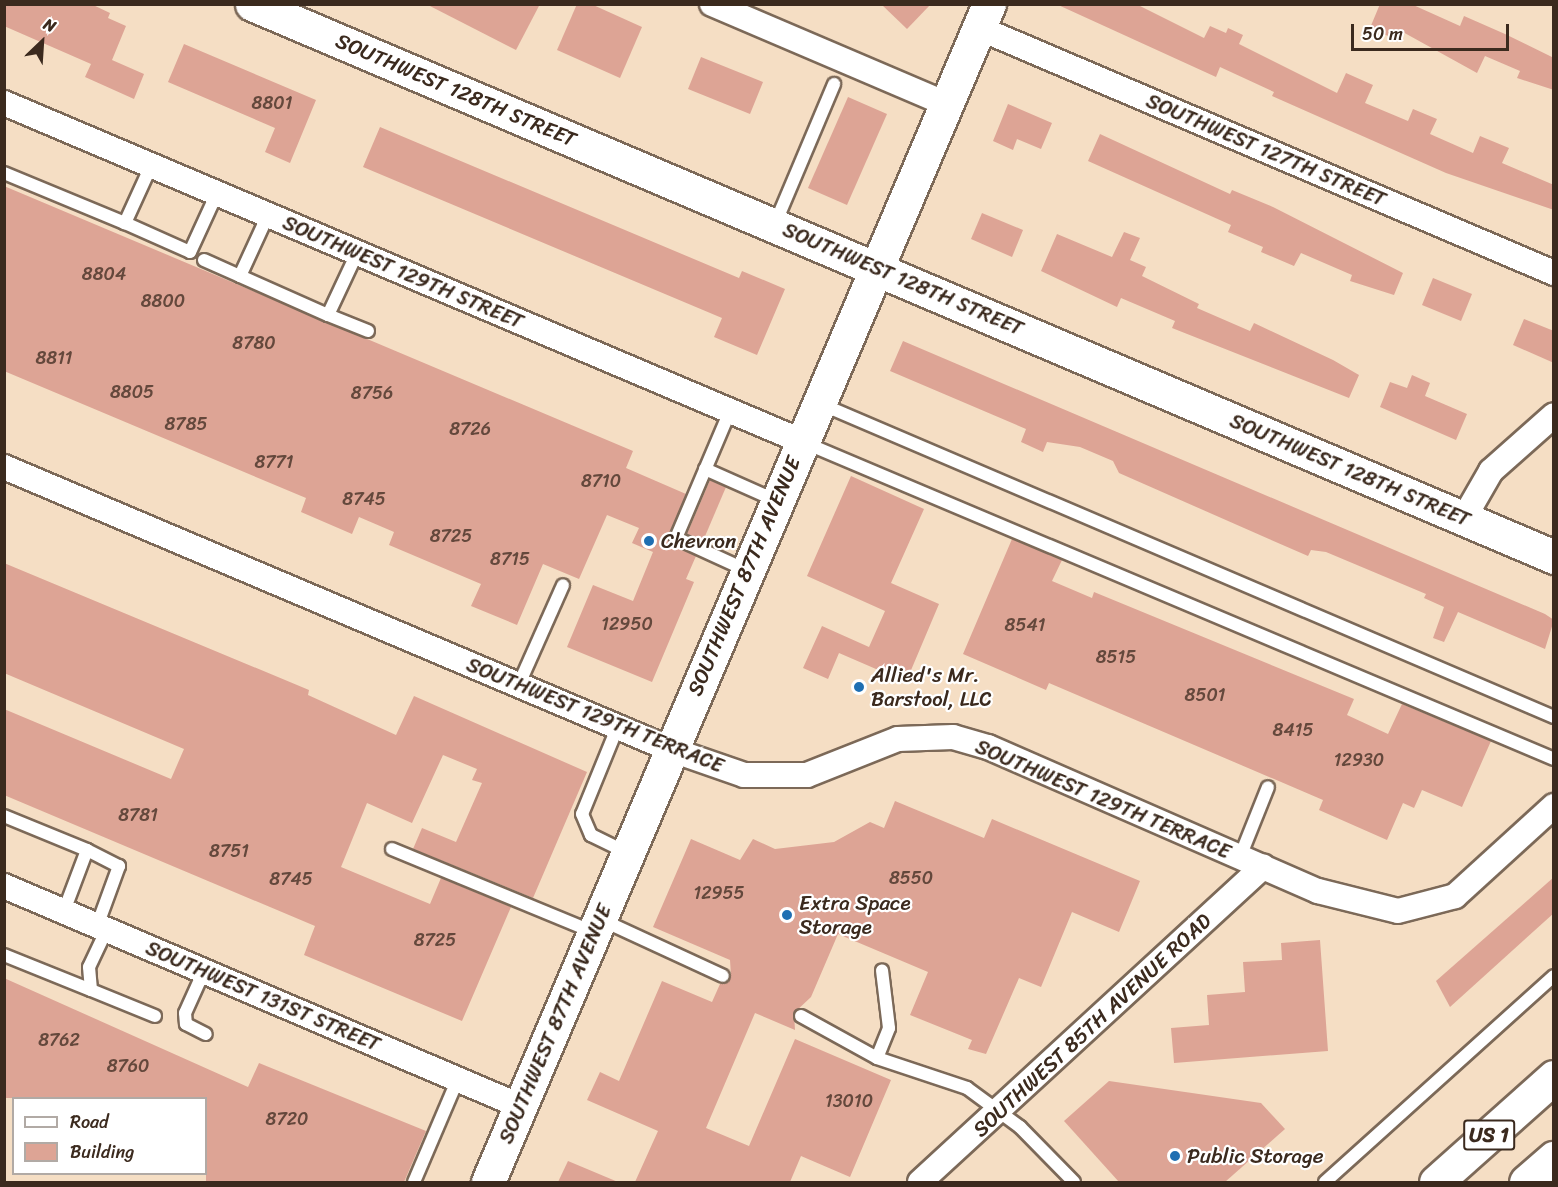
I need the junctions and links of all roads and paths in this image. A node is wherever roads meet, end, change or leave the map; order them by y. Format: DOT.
graph roads {
  1 [pos="252,4"];
  2 [pos="712,4"];
  3 [pos="284,11"];
  4 [pos="984,16"];
  5 [pos="834,84"];
  6 [pos="4,103"];
  7 [pos="946,104"];
  8 [pos="151,166"];
  9 [pos="4,173"];
  10 [pos="217,193"];
  11 [pos="268,215"];
  12 [pos="125,223"];
  13 [pos="775,225"];
  14 [pos="357,253"];
  15 [pos="204,260"];
  16 [pos="875,267"];
  17 [pos="1554,273"];
  18 [pos="240,276"];
  19 [pos="328,315"];
  20 [pos="368,331"];
  21 [pos="817,402"];
  22 [pos="730,411"];
  23 [pos="1554,415"];
  24 [pos="801,441"];
  25 [pos="4,467"];
  26 [pos="705,469"];
  27 [pos="775,500"];
  28 [pos="1464,518"];
  29 [pos="1554,557"];
  30 [pos="746,570"];
  31 [pos="563,585"];
  32 [pos="519,684"];
  33 [pos="1554,717"];
  34 [pos="618,726"];
  35 [pos="672,750"];
  36 [pos="1554,759"];
  37 [pos="1268,787"];
  38 [pos="1554,806"];
  39 [pos="4,816"];
  40 [pos="392,849"];
  41 [pos="87,850"];
  42 [pos="628,853"];
  43 [pos="1240,857"];
  44 [pos="1263,867"];
  45 [pos="4,886"];
  46 [pos="64,911"];
  47 [pos="597,926"];
  48 [pos="102,928"];
  49 [pos="4,954"];
  50 [pos="882,970"];
  51 [pos="204,971"];
  52 [pos="723,976"];
  53 [pos="1554,976"];
  54 [pos="91,990"];
  55 [pos="155,1016"];
  56 [pos="801,1016"];
  57 [pos="206,1034"];
  58 [pos="877,1058"];
  59 [pos="1554,1077"];
  60 [pos="458,1079"];
  61 [pos="520,1106"];
  62 [pos="998,1112"];
  63 [pos="1554,1158"];
  64 [pos="414,1182"];
  65 [pos="488,1182"];
  66 [pos="920,1182"];
  67 [pos="1074,1182"];
  68 [pos="1325,1182"];
  69 [pos="1436,1182"];
  70 [pos="1526,1182"];
  1 -- 3 [label="main road, SOUTHWEST 128TH STREET"];
  2 -- 7 [label="street"];
  3 -- 13 [label="main road, SOUTHWEST 128TH STREET"];
  4 -- 7 [label="main road, SOUTHWEST 87TH AVENUE"];
  4 -- 17 [label="street, SOUTHWEST 127TH STREET"];
  5 -- 13 [label="lane"];
  6 -- 8 [label="street, SOUTHWEST 129TH STREET"];
  7 -- 16 [label="main road, SOUTHWEST 87TH AVENUE"];
  8 -- 10 [label="street, SOUTHWEST 129TH STREET"];
  8 -- 12 [label="lane"];
  9 -- 12 [label="lane"];
  10 -- 11 [label="street, SOUTHWEST 129TH STREET"];
  10 -- 12 [label="lane"];
  11 -- 14 [label="street, SOUTHWEST 129TH STREET"];
  11 -- 18 [label="lane"];
  13 -- 16 [label="main road, SOUTHWEST 128TH STREET"];
  14 -- 19 [label="lane"];
  14 -- 22 [label="street, SOUTHWEST 129TH STREET"];
  15 -- 18 [label="lane"];
  16 -- 21 [label="main road, SOUTHWEST 87TH AVENUE"];
  16 -- 28 [label="main road, SOUTHWEST 128TH STREET"];
  18 -- 19 [label="lane"];
  19 -- 20 [label="lane"];
  21 -- 24 [label="main road, SOUTHWEST 87TH AVENUE"];
  21 -- 33 [label="lane"];
  22 -- 24 [label="street, SOUTHWEST 129TH STREET"];
  22 -- 26 [label="lane"];
  23 -- 28 [label="street"];
  24 -- 27 [label="main road, SOUTHWEST 87TH AVENUE"];
  24 -- 36 [label="lane"];
  25 -- 32 [label="street, SOUTHWEST 129TH TERRACE"];
  26 -- 27 [label="lane"];
  26 -- 30 [label="lane"];
  27 -- 30 [label="main road, SOUTHWEST 87TH AVENUE"];
  28 -- 29 [label="main road, SOUTHWEST 128TH STREET"];
  30 -- 35 [label="main road, SOUTHWEST 87TH AVENUE"];
  31 -- 32 [label="lane"];
  32 -- 34 [label="street, SOUTHWEST 129TH TERRACE"];
  34 -- 35 [label="street, SOUTHWEST 129TH TERRACE"];
  34 -- 42 [label="lane"];
  35 -- 42 [label="main road, SOUTHWEST 87TH AVENUE"];
  35 -- 43 [label="street, SOUTHWEST 129TH TERRACE"];
  37 -- 43 [label="lane"];
  38 -- 44 [label="street, SOUTHWEST 129TH TERRACE"];
  39 -- 41 [label="lane"];
  40 -- 47 [label="lane"];
  41 -- 46 [label="lane"];
  41 -- 48 [label="lane"];
  42 -- 47 [label="main road, SOUTHWEST 87TH AVENUE"];
  43 -- 44 [label="street, SOUTHWEST 129TH TERRACE"];
  44 -- 62 [label="street, SOUTHWEST 85TH AVENUE ROAD"];
  45 -- 46 [label="street, SOUTHWEST 131ST STREET"];
  46 -- 48 [label="street, SOUTHWEST 131ST STREET"];
  47 -- 52 [label="lane"];
  47 -- 61 [label="main road, SOUTHWEST 87TH AVENUE"];
  48 -- 51 [label="street, SOUTHWEST 131ST STREET"];
  48 -- 54 [label="lane"];
  49 -- 54 [label="lane"];
  50 -- 58 [label="lane"];
  51 -- 57 [label="lane"];
  51 -- 60 [label="street, SOUTHWEST 131ST STREET"];
  53 -- 68 [label="lane"];
  54 -- 55 [label="lane"];
  56 -- 58 [label="lane"];
  58 -- 62 [label="lane"];
  59 -- 69 [label="main road, US 1"];
  60 -- 61 [label="street, SOUTHWEST 131ST STREET"];
  60 -- 64 [label="lane"];
  61 -- 65 [label="main road, SOUTHWEST 87TH AVENUE"];
  62 -- 66 [label="street, SOUTHWEST 85TH AVENUE ROAD"];
  62 -- 67 [label="lane"];
  63 -- 70 [label="main road, US 1"];
}
